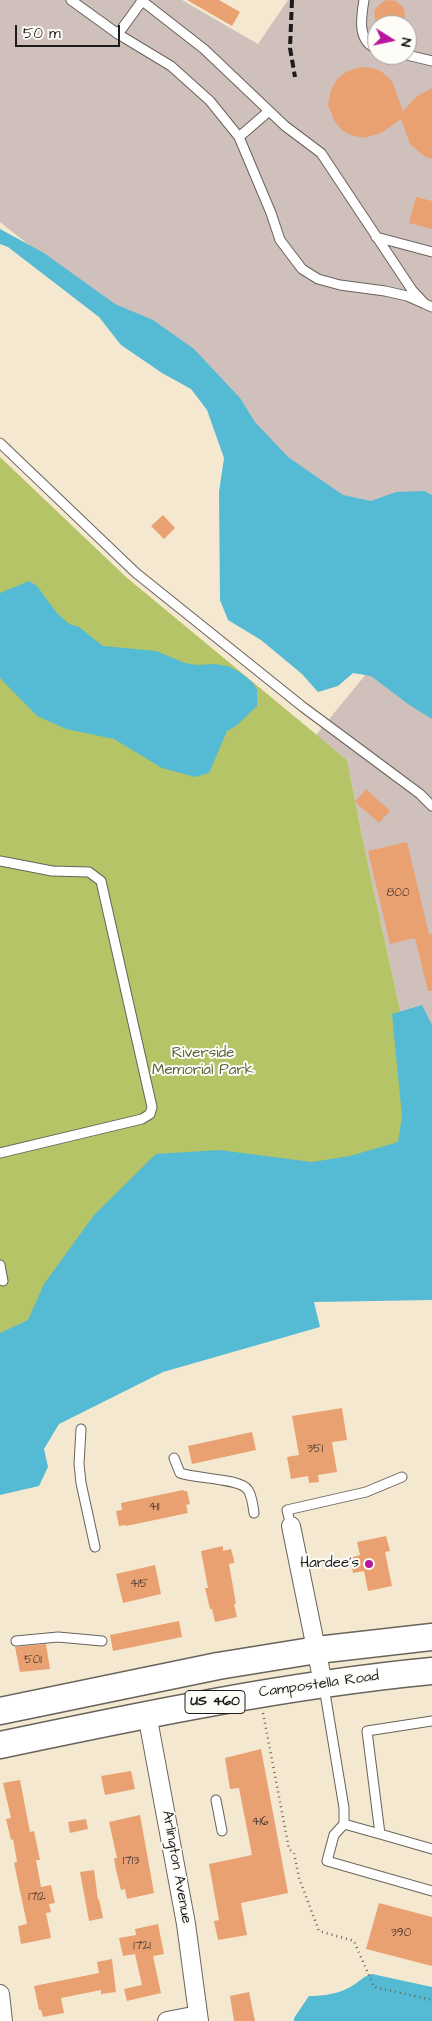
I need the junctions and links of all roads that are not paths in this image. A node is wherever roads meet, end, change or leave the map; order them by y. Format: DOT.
graph roads {
  1 [pos="70,0"];
  2 [pos="142,0"];
  3 [pos="364,0"];
  4 [pos="118,34"];
  5 [pos="367,44"];
  6 [pos="417,58"];
  7 [pos="432,62"];
  8 [pos="269,111"];
  9 [pos="239,137"];
  10 [pos="376,237"];
  11 [pos="432,252"];
  12 [pos="429,306"];
  13 [pos="0,443"];
  14 [pos="432,806"];
  15 [pos="0,862"];
  16 [pos="0,1153"];
  17 [pos="0,1265"];
  18 [pos="3,1281"];
  19 [pos="81,1429"];
  20 [pos="174,1458"];
  21 [pos="402,1477"];
  22 [pos="254,1513"];
  23 [pos="291,1526"];
  24 [pos="95,1547"];
  25 [pos="432,1637"];
  26 [pos="16,1641"];
  27 [pos="102,1641"];
  28 [pos="317,1650"];
  29 [pos="432,1671"];
  30 [pos="323,1683"];
  31 [pos="0,1711"];
  32 [pos="147,1714"];
  33 [pos="432,1721"];
  34 [pos="0,1745"];
  35 [pos="216,1800"];
  36 [pos="344,1824"];
  37 [pos="222,1831"];
  38 [pos="380,1834"];
  39 [pos="432,1849"];
  40 [pos="432,1891"];
  41 [pos="0,1994"];
  42 [pos="199,2018"];
  43 [pos="3,2021"];
  44 [pos="167,2021"];
  1 -- 4 [label="lane"];
  2 -- 4 [label="lane"];
  2 -- 8 [label="lane"];
  3 -- 5 [label="lane"];
  4 -- 9 [label="lane"];
  6 -- 7 [label="lane"];
  8 -- 9 [label="lane"];
  8 -- 10 [label="lane"];
  9 -- 12 [label="lane"];
  10 -- 11 [label="lane"];
  10 -- 12 [label="lane"];
  13 -- 14 [label="lane"];
  15 -- 16 [label="lane"];
  17 -- 18 [label="lane"];
  19 -- 24 [label="lane"];
  20 -- 22 [label="lane"];
  21 -- 23 [label="lane"];
  23 -- 28 [label="street"];
  25 -- 28 [label="main road, US 460"];
  26 -- 27 [label="lane"];
  28 -- 30 [label="street"];
  28 -- 31 [label="main road, US 460"];
  29 -- 30 [label="main road, Campostella Road / US 460"];
  30 -- 32 [label="main road, Campostella Road / US 460"];
  30 -- 36 [label="lane"];
  32 -- 34 [label="main road, Campostella Road / US 460"];
  32 -- 42 [label="street, Arlington Avenue"];
  33 -- 38 [label="lane"];
  35 -- 37 [label="lane"];
  36 -- 38 [label="lane"];
  36 -- 40 [label="lane"];
  38 -- 39 [label="lane"];
  41 -- 43 [label="street"];
  42 -- 44 [label="street"];
}
